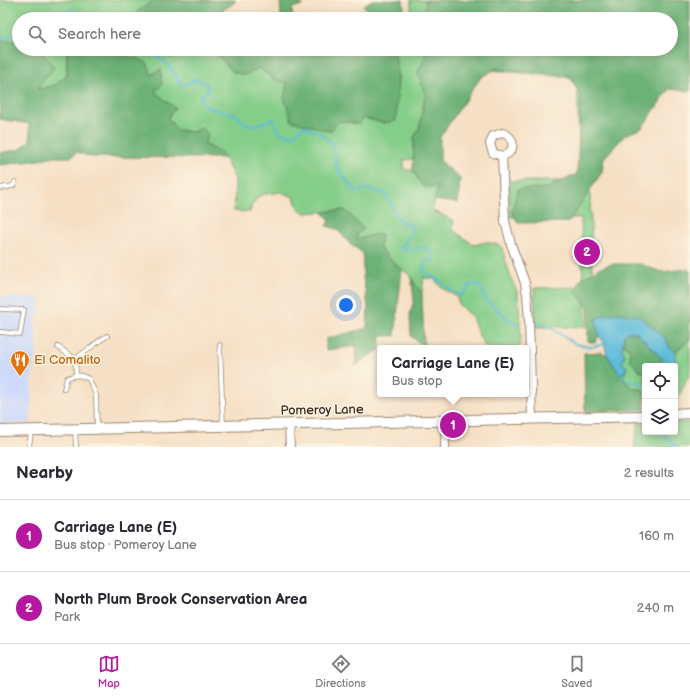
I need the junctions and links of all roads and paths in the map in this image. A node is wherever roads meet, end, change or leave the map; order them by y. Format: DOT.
graph roads {
  1 [pos="502,156"];
  2 [pos="15,182"];
  3 [pos="0,188"];
  4 [pos="0,309"];
  5 [pos="0,332"];
  6 [pos="107,336"];
  7 [pos="220,345"];
  8 [pos="58,347"];
  9 [pos="75,359"];
  10 [pos="76,375"];
  11 [pos="64,389"];
  12 [pos="690,413"];
  13 [pos="678,414"];
  14 [pos="642,416"];
  15 [pos="532,418"];
  16 [pos="446,420"];
  17 [pos="288,424"];
  18 [pos="223,426"];
  19 [pos="97,429"];
  20 [pos="75,430"];
  21 [pos="0,431"];
  22 [pos="31,431"];
  23 [pos="29,447"];
  24 [pos="76,447"];
  25 [pos="290,447"];
  26 [pos="445,447"];
  1 -- 15 [label="street"];
  2 -- 3 [label="lane"];
  4 -- 5 [label="lane"];
  6 -- 9 [label="lane"];
  7 -- 18 [label="lane"];
  8 -- 9 [label="lane"];
  9 -- 10 [label="lane"];
  10 -- 11 [label="lane"];
  10 -- 19 [label="lane"];
  12 -- 13 [label="street"];
  14 -- 15 [label="street, Pomeroy Lane"];
  15 -- 16 [label="street, Pomeroy Lane"];
  16 -- 17 [label="street, Pomeroy Lane"];
  16 -- 26 [label="street"];
  17 -- 18 [label="street, Pomeroy Lane"];
  17 -- 25 [label="street"];
  18 -- 19 [label="street, Pomeroy Lane"];
  19 -- 20 [label="street, Pomeroy Lane"];
  20 -- 22 [label="street, Pomeroy Lane"];
  20 -- 24 [label="lane"];
  21 -- 22 [label="street, Pomeroy Lane"];
  22 -- 23 [label="lane"];
}
